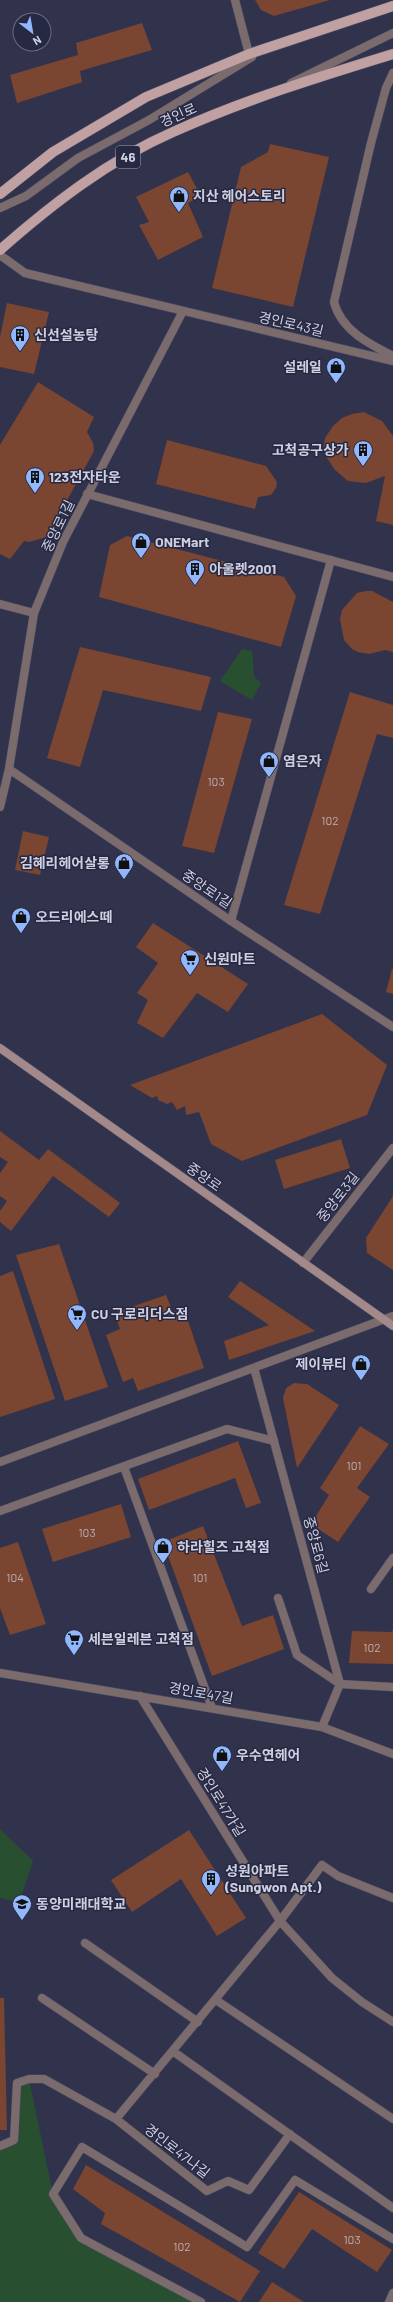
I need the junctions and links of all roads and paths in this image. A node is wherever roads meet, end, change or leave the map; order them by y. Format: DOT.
graph roads {
  1 [pos="235,0"];
  2 [pos="393,6"];
  3 [pos="393,34"];
  4 [pos="262,50"];
  5 [pos="249,54"];
  6 [pos="393,54"];
  7 [pos="393,73"];
  8 [pos="272,92"];
  9 [pos="0,194"];
  10 [pos="0,208"];
  11 [pos="0,250"];
  12 [pos="0,254"];
  13 [pos="183,311"];
  14 [pos="393,356"];
  15 [pos="393,362"];
  16 [pos="87,494"];
  17 [pos="332,560"];
  18 [pos="393,577"];
  19 [pos="0,604"];
  20 [pos="34,613"];
  21 [pos="9,769"];
  22 [pos="0,807"];
  23 [pos="231,921"];
  24 [pos="393,1027"];
  25 [pos="0,1048"];
  26 [pos="393,1148"];
  27 [pos="303,1263"];
  28 [pos="393,1316"];
  29 [pos="384,1320"];
  30 [pos="393,1326"];
  31 [pos="254,1368"];
  32 [pos="274,1441"];
  33 [pos="0,1462"];
  34 [pos="124,1467"];
  35 [pos="0,1511"];
  36 [pos="393,1558"];
  37 [pos="371,1589"];
  38 [pos="278,1598"];
  39 [pos="0,1673"];
  40 [pos="340,1684"];
  41 [pos="393,1687"];
  42 [pos="140,1696"];
  43 [pos="212,1708"];
  44 [pos="322,1727"];
  45 [pos="393,1754"];
  46 [pos="393,1898"];
  47 [pos="280,1921"];
  48 [pos="85,1943"];
  49 [pos="42,1998"];
  50 [pos="216,2000"];
  51 [pos="198,2022"];
  52 [pos="393,2022"];
  53 [pos="174,2052"];
  54 [pos="155,2074"];
  55 [pos="393,2119"];
  56 [pos="116,2120"];
  57 [pos="290,2134"];
  58 [pos="0,2146"];
  59 [pos="392,2206"];
  60 [pos="393,2239"];
  61 [pos="201,2302"];
  1 -- 5 [label="street"];
  2 -- 4 [label="main road, 경인로"];
  3 -- 8 [label="street"];
  4 -- 5 [label="main road, 경인로"];
  4 -- 10 [label="street"];
  5 -- 9 [label="main road, 경인로"];
  6 -- 8 [label="main road, 경인로 / 46"];
  7 -- 14 [label="street"];
  8 -- 11 [label="main road, 경인로 / 46"];
  12 -- 13 [label="street, 경인로43길"];
  13 -- 15 [label="street, 경인로43길"];
  13 -- 16 [label="street, 중앙로1길"];
  16 -- 17 [label="street"];
  16 -- 20 [label="street, 중앙로1길"];
  17 -- 18 [label="street"];
  17 -- 23 [label="street"];
  19 -- 20 [label="street"];
  20 -- 21 [label="street, 중앙로1길"];
  21 -- 22 [label="street, 중앙로1길"];
  21 -- 23 [label="street, 중앙로1길"];
  23 -- 24 [label="street, 중앙로1길"];
  25 -- 27 [label="main road, 중앙로"];
  26 -- 27 [label="street, 중앙로3길"];
  27 -- 29 [label="main road, 중앙로"];
  28 -- 29 [label="street"];
  29 -- 30 [label="main road, 중앙로"];
  29 -- 31 [label="street"];
  31 -- 32 [label="street, 중앙로6길"];
  31 -- 33 [label="street"];
  32 -- 34 [label="street"];
  32 -- 40 [label="street, 중앙로6길"];
  34 -- 35 [label="street"];
  34 -- 43 [label="street"];
  36 -- 37 [label="street"];
  38 -- 40 [label="street"];
  39 -- 42 [label="street, 경인로47길"];
  40 -- 41 [label="street"];
  40 -- 44 [label="street"];
  42 -- 43 [label="street, 경인로47길"];
  42 -- 47 [label="street, 경인로47가길"];
  43 -- 44 [label="street, 경인로47길"];
  44 -- 45 [label="street, 경인로47길"];
  46 -- 47 [label="street"];
  47 -- 50 [label="street"];
  47 -- 52 [label="street, 경인로47가길"];
  48 -- 51 [label="street"];
  49 -- 54 [label="street"];
  50 -- 51 [label="street"];
  50 -- 55 [label="street"];
  51 -- 53 [label="street"];
  53 -- 54 [label="street"];
  53 -- 57 [label="street"];
  54 -- 56 [label="street"];
  56 -- 57 [label="street, 경인로47나길"];
  56 -- 58 [label="street, 경인로47나길"];
  57 -- 59 [label="street"];
  60 -- 61 [label="street"];
}
